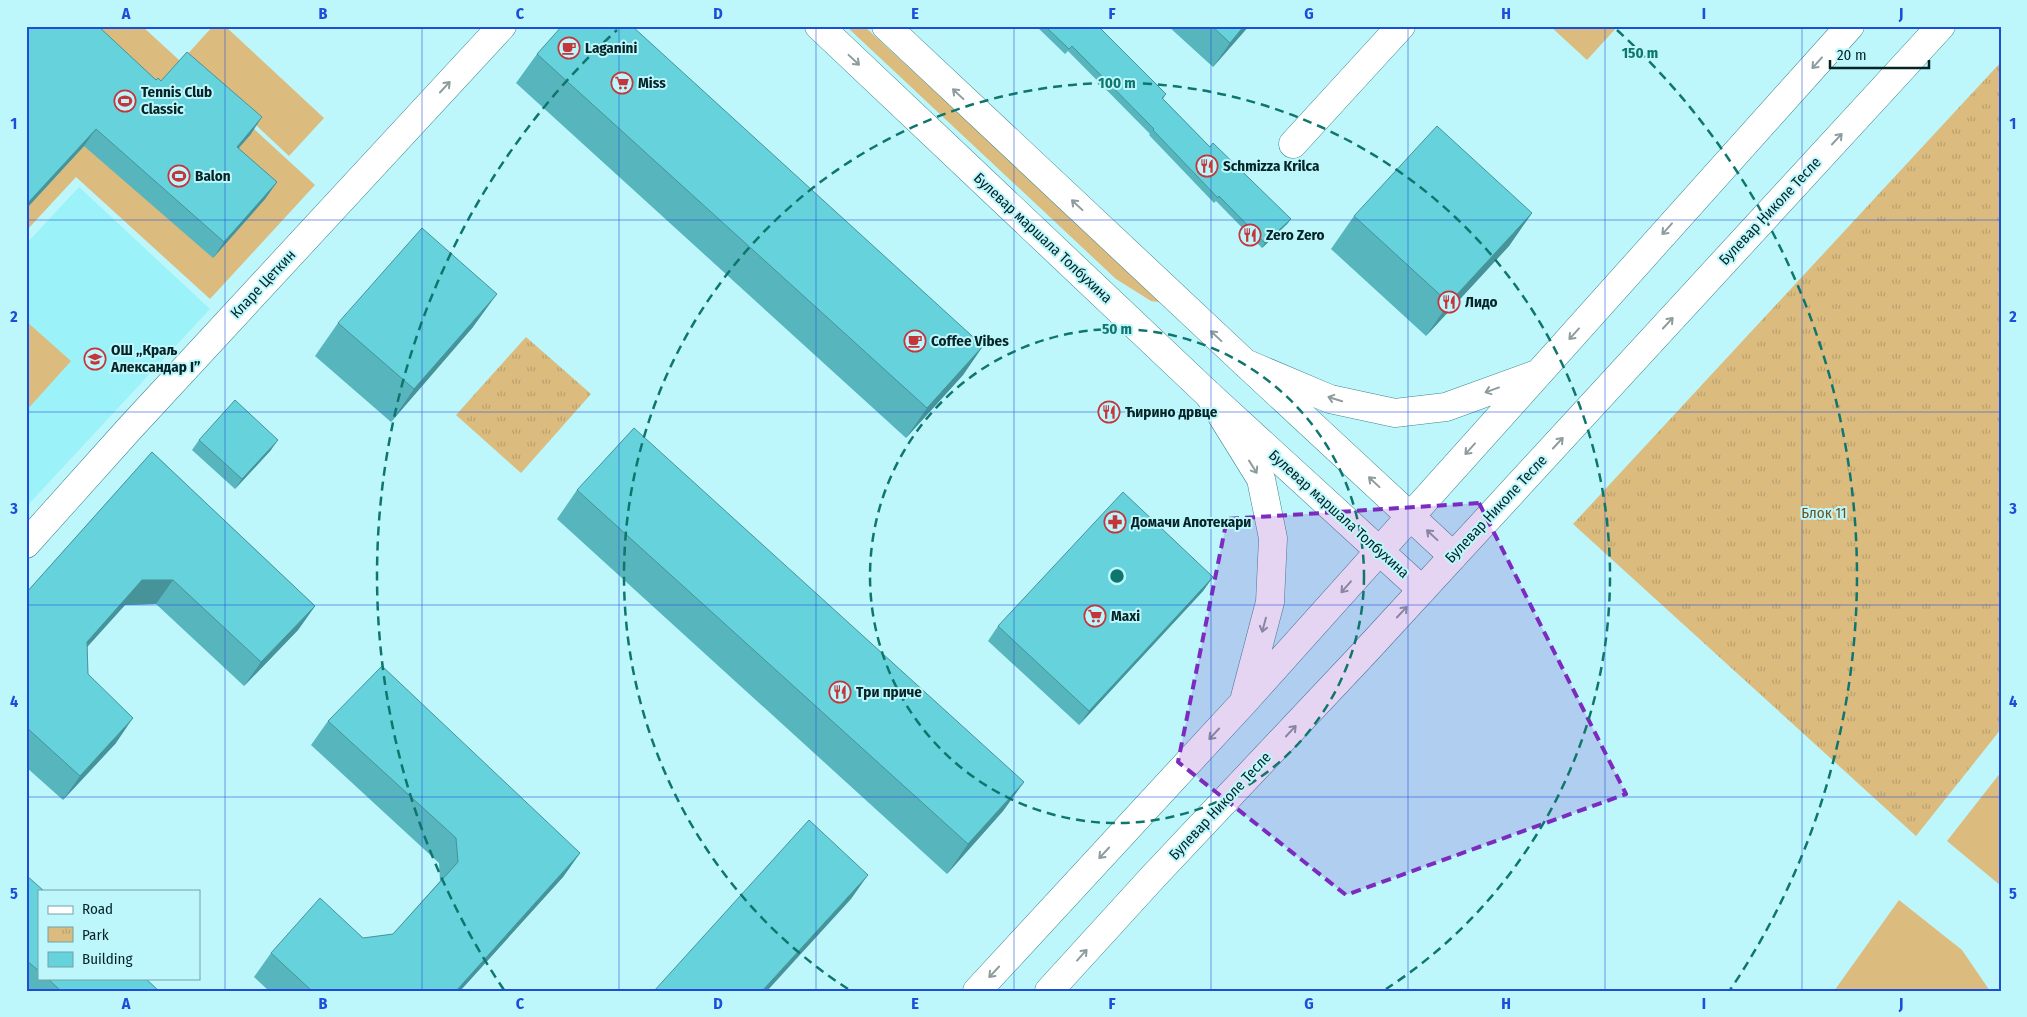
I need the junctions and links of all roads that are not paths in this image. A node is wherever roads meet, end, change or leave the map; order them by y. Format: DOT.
graph roads {
  1 [pos="502,26"];
  2 [pos="819,26"];
  3 [pos="886,26"];
  4 [pos="1401,26"];
  5 [pos="1850,26"];
  6 [pos="1941,26"];
  7 [pos="1294,144"];
  8 [pos="1245,363"];
  9 [pos="1538,374"];
  10 [pos="1209,395"];
  11 [pos="1410,515"];
  12 [pos="26,544"];
  13 [pos="1378,550"];
  14 [pos="1453,556"];
  15 [pos="1422,590"];
  16 [pos="1244,702"];
  17 [pos="977,991"];
  18 [pos="1049,991"];
  12 -- 1 [label="main road, Кларе Цеткин, one-way"];
  2 -- 10 [label="main road, Булевар маршала Толбухина, one-way"];
  8 -- 3 [label="main road, one-way"];
  4 -- 7 [label="main road"];
  5 -- 9 [label="main road, one-way"];
  14 -- 6 [label="main road, Булевар Николе Тесле, one-way"];
  9 -- 8 [label="main road, one-way"];
  11 -- 8 [label="main road, one-way"];
  9 -- 11 [label="main road, one-way"];
  10 -- 13 [label="main road, Булевар маршала Толбухина"];
  10 -- 16 [label="main road, one-way"];
  11 -- 13 [label="main road"];
  14 -- 11 [label="main road, one-way"];
  13 -- 15 [label="main road, Булевар маршала Толбухина"];
  13 -- 16 [label="main road, one-way"];
  14 -- 15 [label="main road, Булевар Николе Тесле"];
  18 -- 15 [label="main road, Булевар Николе Тесле, one-way"];
  16 -- 17 [label="main road, one-way"];
}
